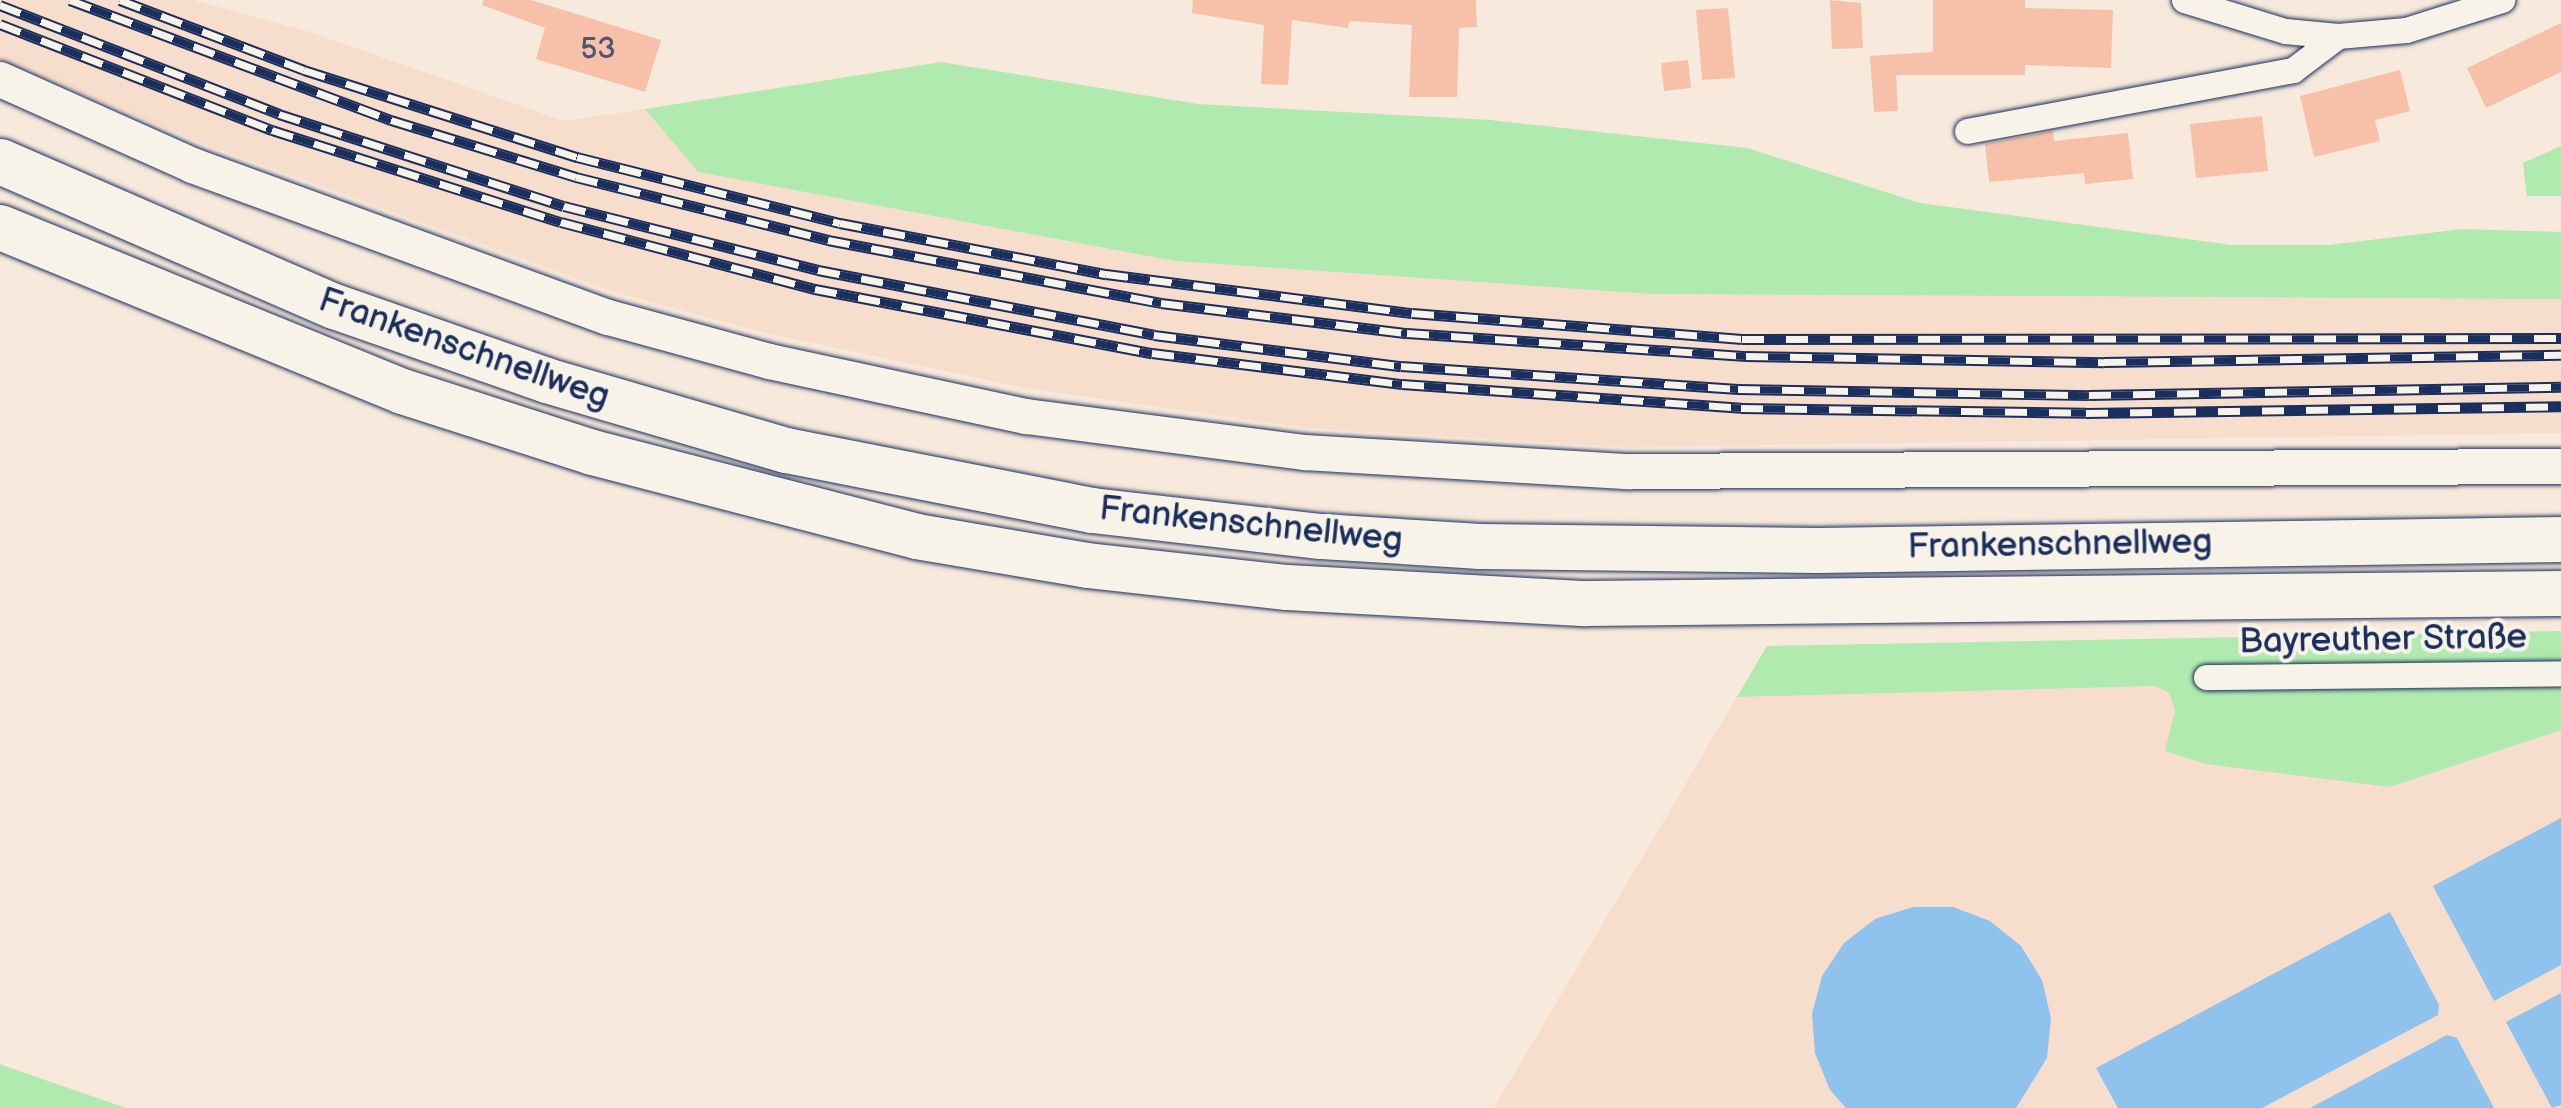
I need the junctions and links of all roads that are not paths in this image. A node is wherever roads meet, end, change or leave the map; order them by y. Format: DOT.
graph roads {
  1 [pos="2184,0"];
  2 [pos="2502,0"];
  3 [pos="2338,36"];
  4 [pos="0,78"];
  5 [pos="1967,131"];
  6 [pos="0,161"];
  7 [pos="0,228"];
  8 [pos="2561,466"];
  9 [pos="2561,539"];
  10 [pos="2561,593"];
  11 [pos="2561,673"];
  12 [pos="2206,677"];
  1 -- 3 [label="street"];
  2 -- 3 [label="street"];
  3 -- 5 [label="street"];
  4 -- 8 [label="main road"];
  6 -- 9 [label="highway, Frankenschnellweg"];
  7 -- 10 [label="highway, Frankenschnellweg"];
  11 -- 12 [label="street, Bayreuther Straße"];
}
